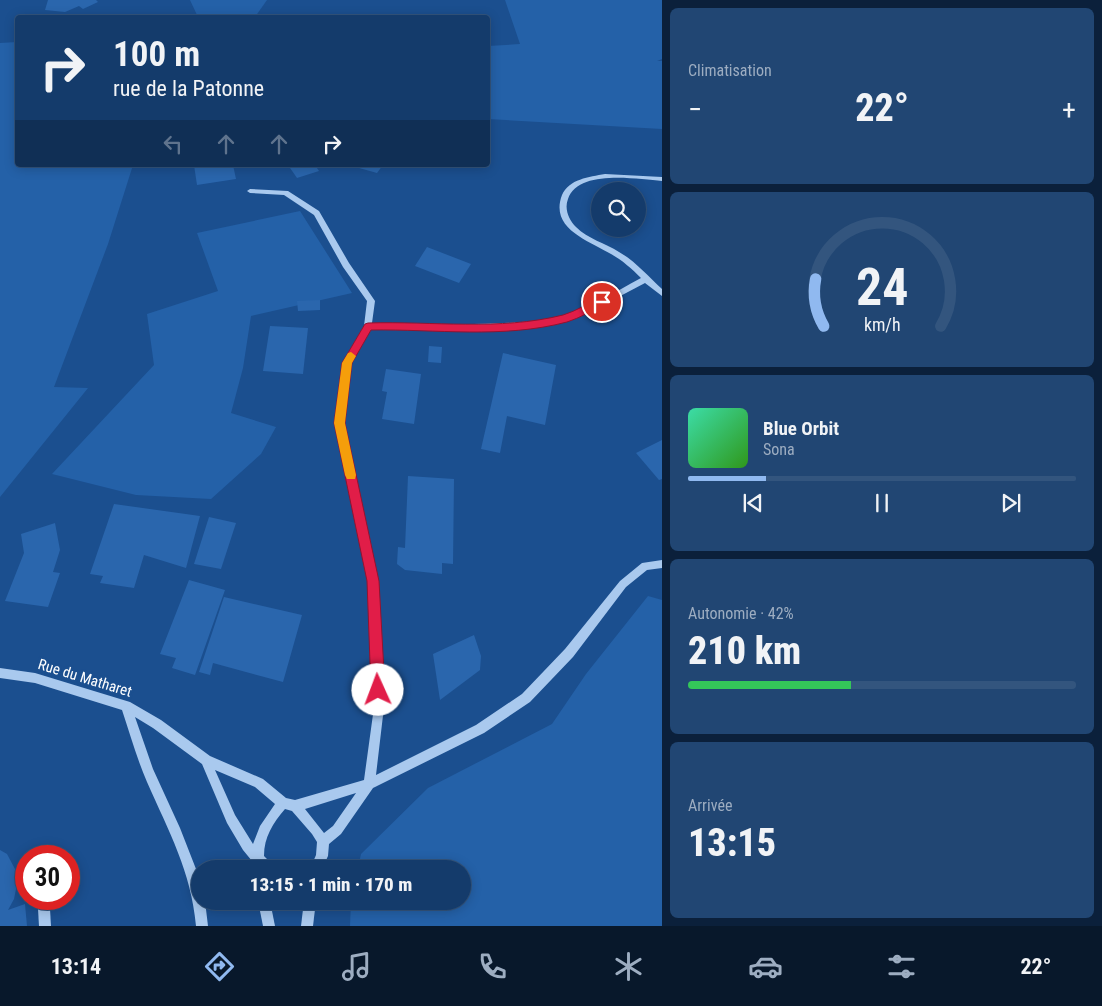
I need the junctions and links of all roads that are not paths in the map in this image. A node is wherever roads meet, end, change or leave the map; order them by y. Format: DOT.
graph roads {
  1 [pos="662,178"];
  2 [pos="250,191"];
  3 [pos="646,279"];
  4 [pos="662,293"];
  5 [pos="368,326"];
  6 [pos="662,564"];
  7 [pos="0,673"];
  8 [pos="126,706"];
  9 [pos="206,760"];
  10 [pos="370,784"];
  11 [pos="283,803"];
  12 [pos="295,806"];
  13 [pos="323,841"];
  14 [pos="256,860"];
  15 [pos="258,860"];
  16 [pos="320,860"];
  17 [pos="44,910"];
  18 [pos="266,910"];
  19 [pos="309,910"];
  20 [pos="45,926"];
  21 [pos="202,926"];
  22 [pos="269,926"];
  23 [pos="307,926"];
  1 -- 3 [label="street"];
  2 -- 5 [label="street"];
  3 -- 4 [label="street"];
  3 -- 5 [label="street"];
  5 -- 10 [label="street"];
  6 -- 10 [label="street"];
  7 -- 8 [label="street, Rue du Matharet"];
  8 -- 9 [label="street, Rue du Matharet"];
  8 -- 21 [label="street"];
  9 -- 11 [label="street, Rue du Matharet"];
  9 -- 14 [label="street"];
  10 -- 12 [label="street"];
  10 -- 13 [label="street"];
  11 -- 12 [label="street, Rue du Matharet"];
  11 -- 15 [label="street"];
  12 -- 13 [label="street"];
  13 -- 16 [label="street"];
  17 -- 20 [label="street"];
  18 -- 22 [label="street"];
  19 -- 23 [label="street"];
}
